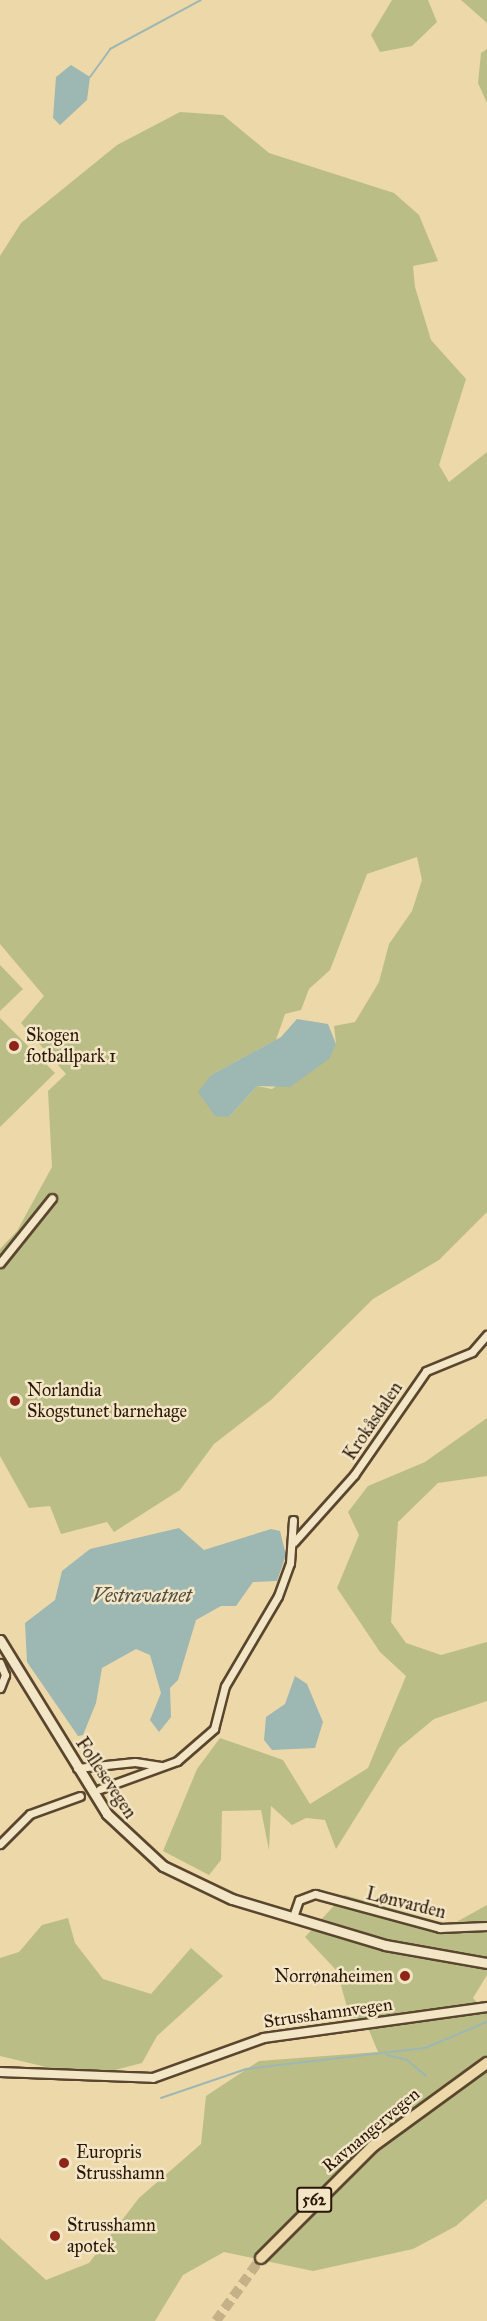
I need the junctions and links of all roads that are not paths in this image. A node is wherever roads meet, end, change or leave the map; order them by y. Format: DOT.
graph roads {
  1 [pos="52,1198"];
  2 [pos="0,1263"];
  3 [pos="487,1335"];
  4 [pos="293,1520"];
  5 [pos="294,1542"];
  6 [pos="0,1640"];
  7 [pos="0,1663"];
  8 [pos="0,1688"];
  9 [pos="161,1766"];
  10 [pos="77,1768"];
  11 [pos="100,1789"];
  12 [pos="80,1796"];
  13 [pos="0,1844"];
  14 [pos="292,1917"];
  15 [pos="487,1926"];
  16 [pos="485,1964"];
  17 [pos="487,2007"];
  18 [pos="487,2063"];
  19 [pos="0,2072"];
  20 [pos="261,2258"];
  1 -- 2 [label="street"];
  3 -- 5 [label="street, Krokåsdalen"];
  4 -- 5 [label="street, Krokåsdalen"];
  5 -- 9 [label="street, Krokåsdalen"];
  6 -- 10 [label="main road, Follesevegen"];
  7 -- 8 [label="street"];
  9 -- 10 [label="street"];
  9 -- 11 [label="street, Krokåsdalen"];
  10 -- 14 [label="main road, Follesevegen"];
  12 -- 13 [label="street"];
  14 -- 15 [label="street, Lønvarden"];
  14 -- 16 [label="main road, Follesevegen"];
  17 -- 19 [label="street, Strusshamnvegen"];
  18 -- 20 [label="main road, Ravnangervegen / 562"];
}
